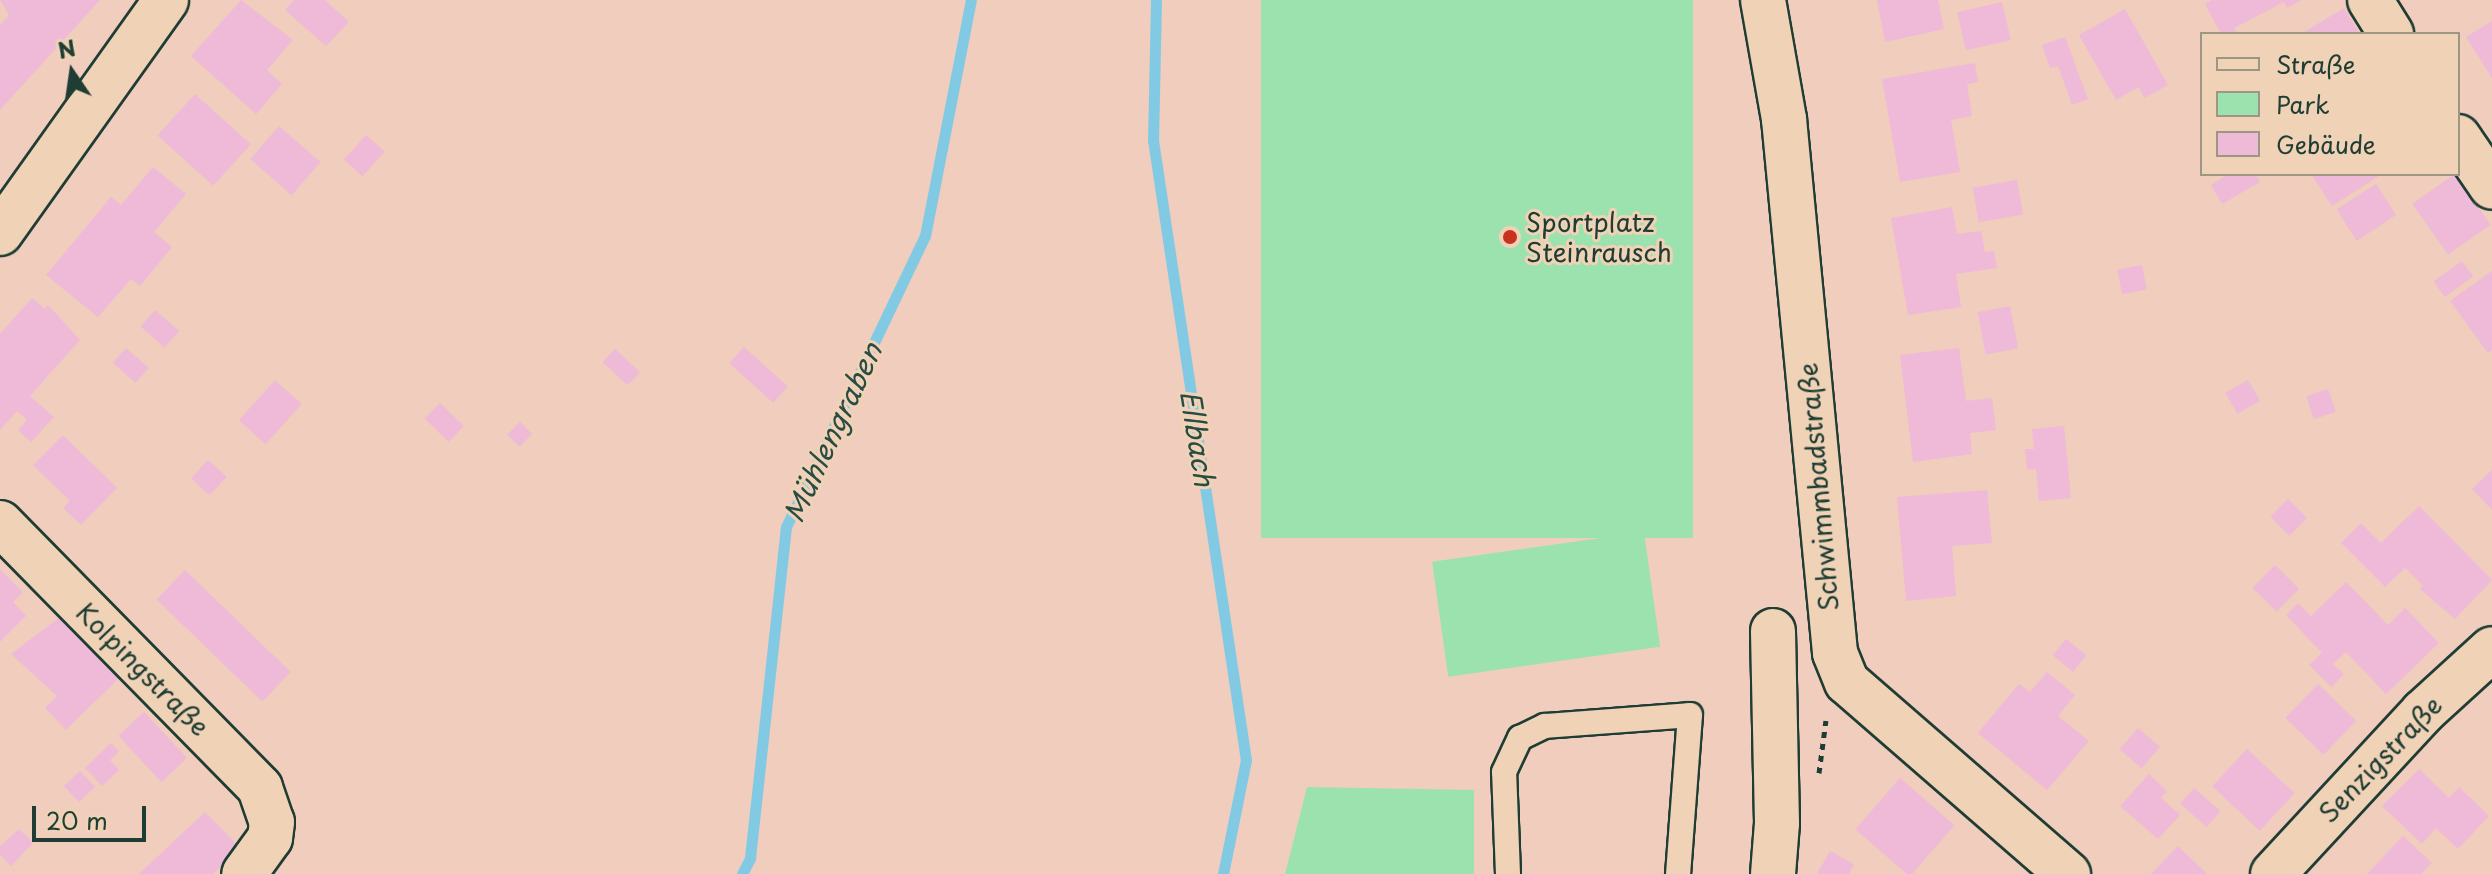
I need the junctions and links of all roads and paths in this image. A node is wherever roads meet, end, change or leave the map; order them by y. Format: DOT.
graph roads {
  1 [pos="166,0"];
  2 [pos="1763,0"];
  3 [pos="2370,0"];
  4 [pos="2390,32"];
  5 [pos="2460,140"];
  6 [pos="2492,187"];
  7 [pos="0,233"];
  8 [pos="0,523"];
  9 [pos="1773,631"];
  10 [pos="2492,649"];
  11 [pos="244,874"];
  12 [pos="1508,874"];
  13 [pos="1678,874"];
  14 [pos="1773,874"];
  15 [pos="2068,874"];
  16 [pos="2273,874"];
  1 -- 7 [label="street"];
  2 -- 15 [label="street, Schwimmbadstraße"];
  3 -- 4 [label="street"];
  5 -- 6 [label="street"];
  8 -- 11 [label="street, Kolpingstraße"];
  9 -- 14 [label="street"];
  10 -- 16 [label="street, Senzigstraße"];
  12 -- 13 [label="lane"];
}
